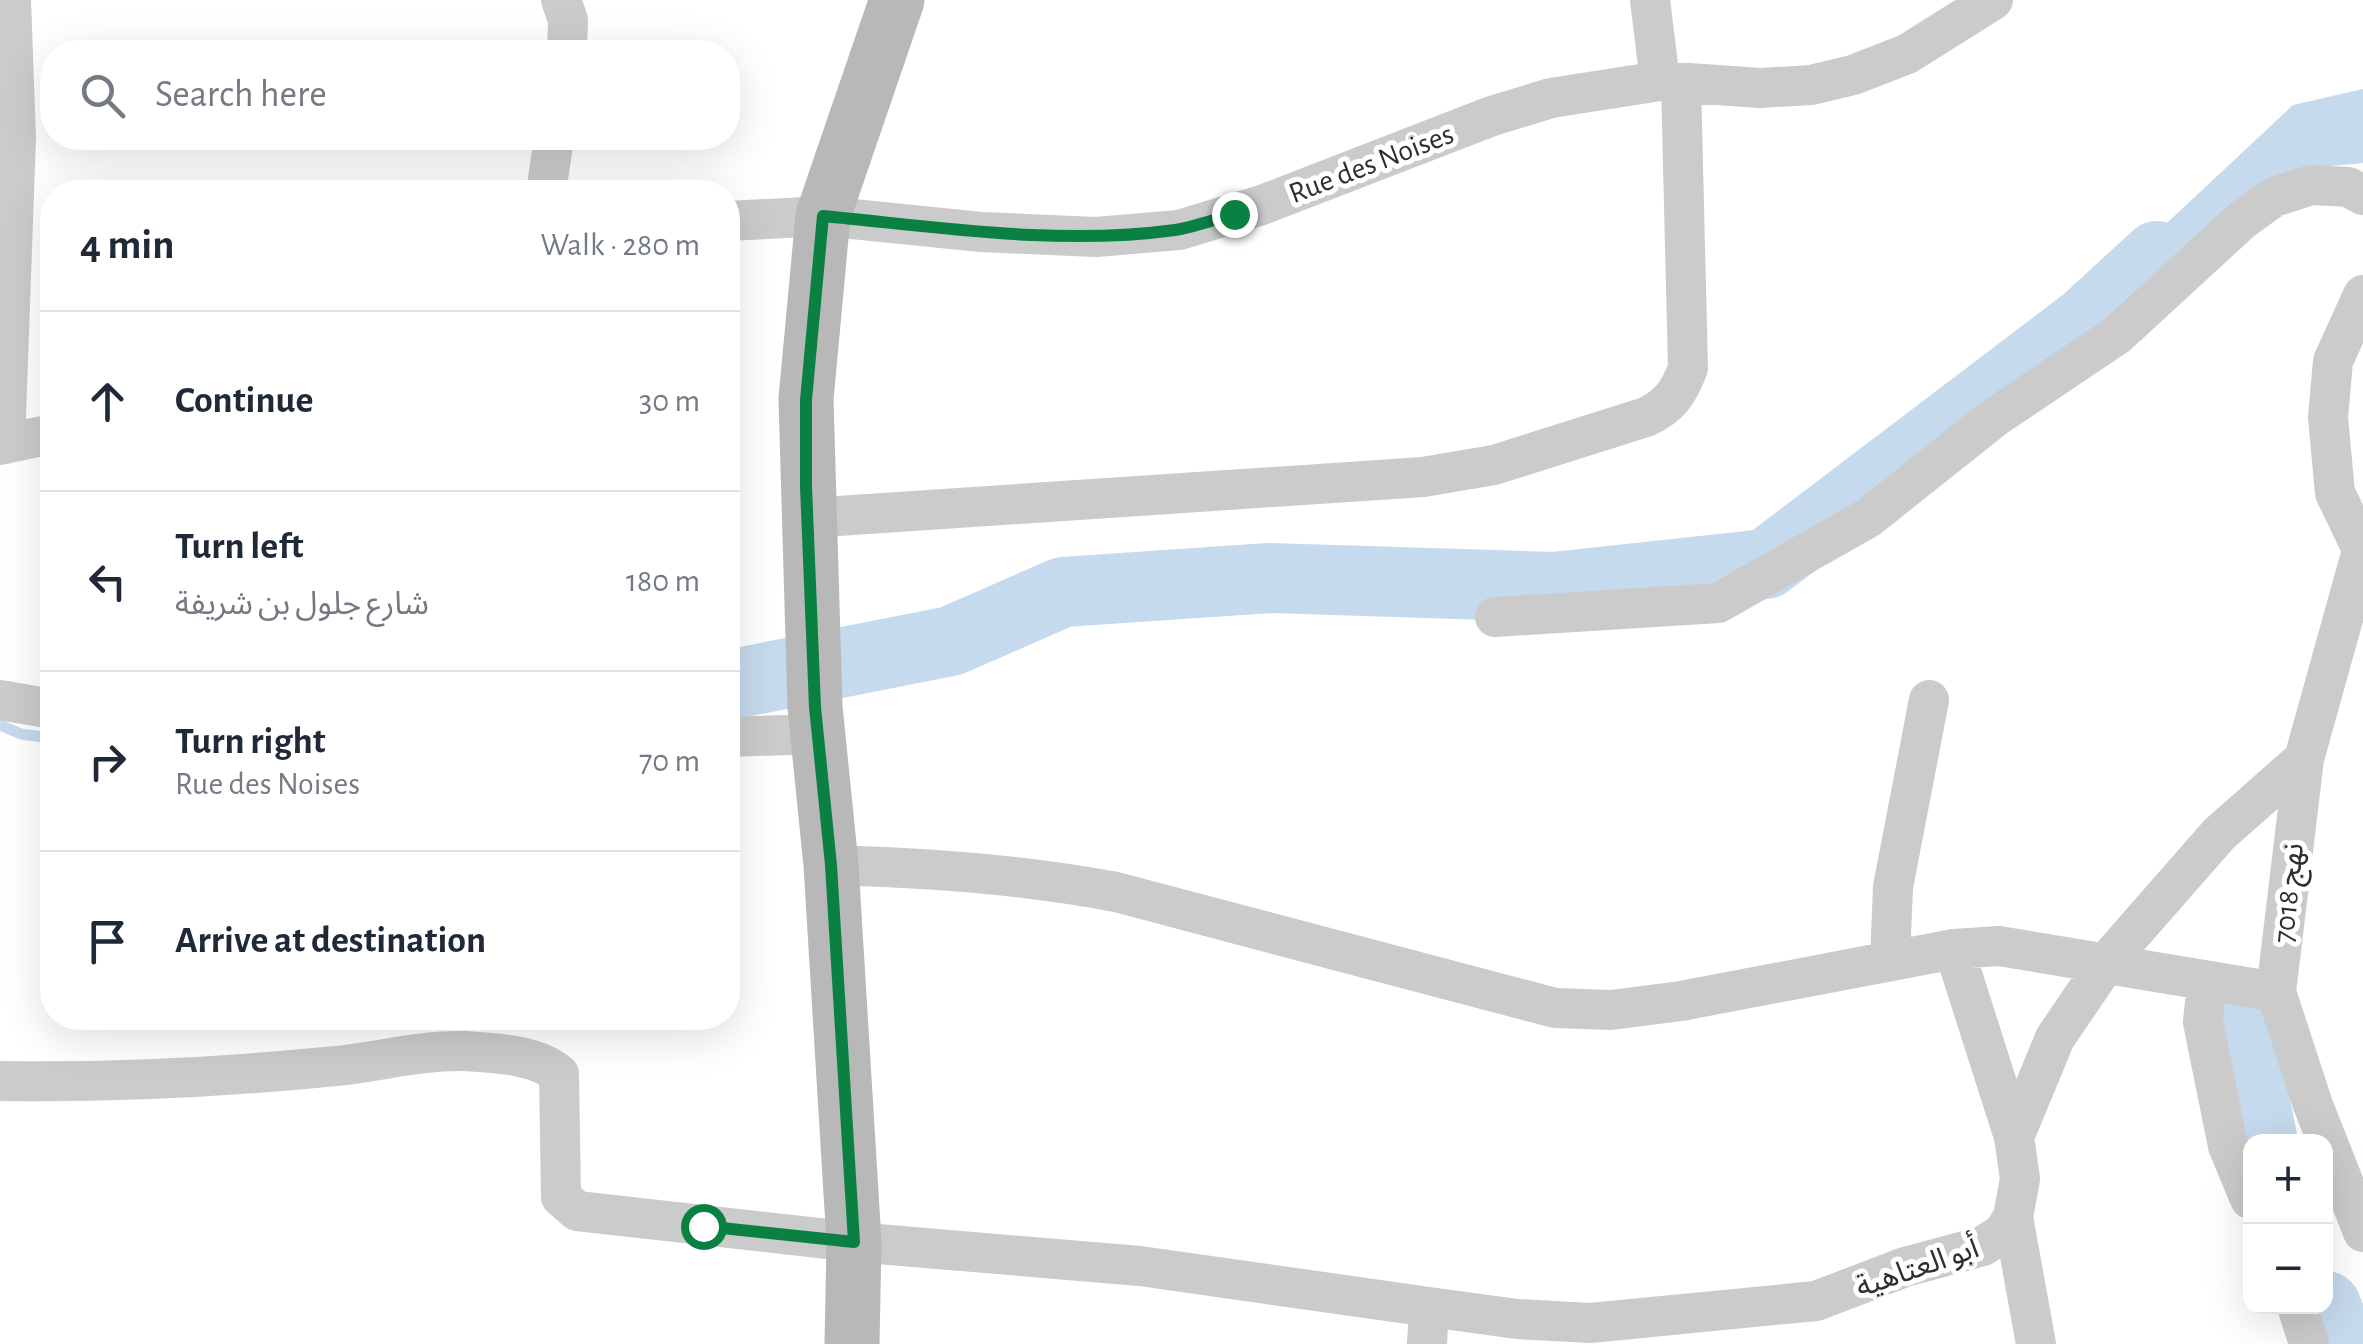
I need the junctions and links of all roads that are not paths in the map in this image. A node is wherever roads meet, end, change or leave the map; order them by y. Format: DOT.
graph roads {
  1 [pos="11,0"];
  2 [pos="562,0"];
  3 [pos="896,0"];
  4 [pos="1650,0"];
  5 [pos="1993,0"];
  6 [pos="567,40"];
  7 [pos="1670,82"];
  8 [pos="552,150"];
  9 [pos="548,180"];
  10 [pos="2363,195"];
  11 [pos="823,216"];
  12 [pos="740,219"];
  13 [pos="2363,295"];
  14 [pos="40,437"];
  15 [pos="2,445"];
  16 [pos="808,518"];
  17 [pos="2362,548"];
  18 [pos="1495,618"];
  19 [pos="0,700"];
  20 [pos="1929,700"];
  21 [pos="40,707"];
  22 [pos="817,721"];
  23 [pos="740,736"];
  24 [pos="2304,759"];
  25 [pos="831,865"];
  26 [pos="1954,949"];
  27 [pos="1890,961"];
  28 [pos="2106,962"];
  29 [pos="2207,982"];
  30 [pos="2276,992"];
  31 [pos="0,1081"];
  32 [pos="2014,1137"];
  33 [pos="2243,1182"];
  34 [pos="2359,1208"];
  35 [pos="2014,1217"];
  36 [pos="854,1242"];
  37 [pos="2299,1314"];
  38 [pos="1428,1326"];
  39 [pos="852,1344"];
  40 [pos="2036,1344"];
  41 [pos="2308,1344"];
  1 -- 15 [label="street"];
  2 -- 6 [label="street"];
  3 -- 11 [label="main road"];
  4 -- 7 [label="street"];
  5 -- 7 [label="street, Rue des Noises"];
  7 -- 11 [label="street, Rue des Noises"];
  7 -- 16 [label="street"];
  8 -- 9 [label="street"];
  10 -- 18 [label="street"];
  11 -- 12 [label="street, Rue des Noises"];
  11 -- 16 [label="main road"];
  13 -- 17 [label="street"];
  14 -- 15 [label="street"];
  16 -- 22 [label="main road"];
  17 -- 24 [label="street, نهج 7018"];
  19 -- 21 [label="street"];
  20 -- 27 [label="street"];
  22 -- 23 [label="street"];
  22 -- 25 [label="main road"];
  24 -- 28 [label="street, أبو العتاهية"];
  24 -- 30 [label="street, نهج 7018"];
  25 -- 27 [label="street"];
  25 -- 36 [label="main road"];
  26 -- 27 [label="street"];
  26 -- 28 [label="street"];
  26 -- 32 [label="street"];
  28 -- 29 [label="street"];
  28 -- 32 [label="street, أبو العتاهية"];
  29 -- 30 [label="street"];
  29 -- 33 [label="street"];
  30 -- 34 [label="street, نهج 7018"];
  31 -- 36 [label="street, أبو العتاهية"];
  32 -- 35 [label="street, أبو العتاهية"];
  35 -- 38 [label="street, أبو العتاهية"];
  35 -- 40 [label="street"];
  36 -- 38 [label="street, أبو العتاهية"];
  36 -- 39 [label="main road"];
  37 -- 41 [label="street"];
}
